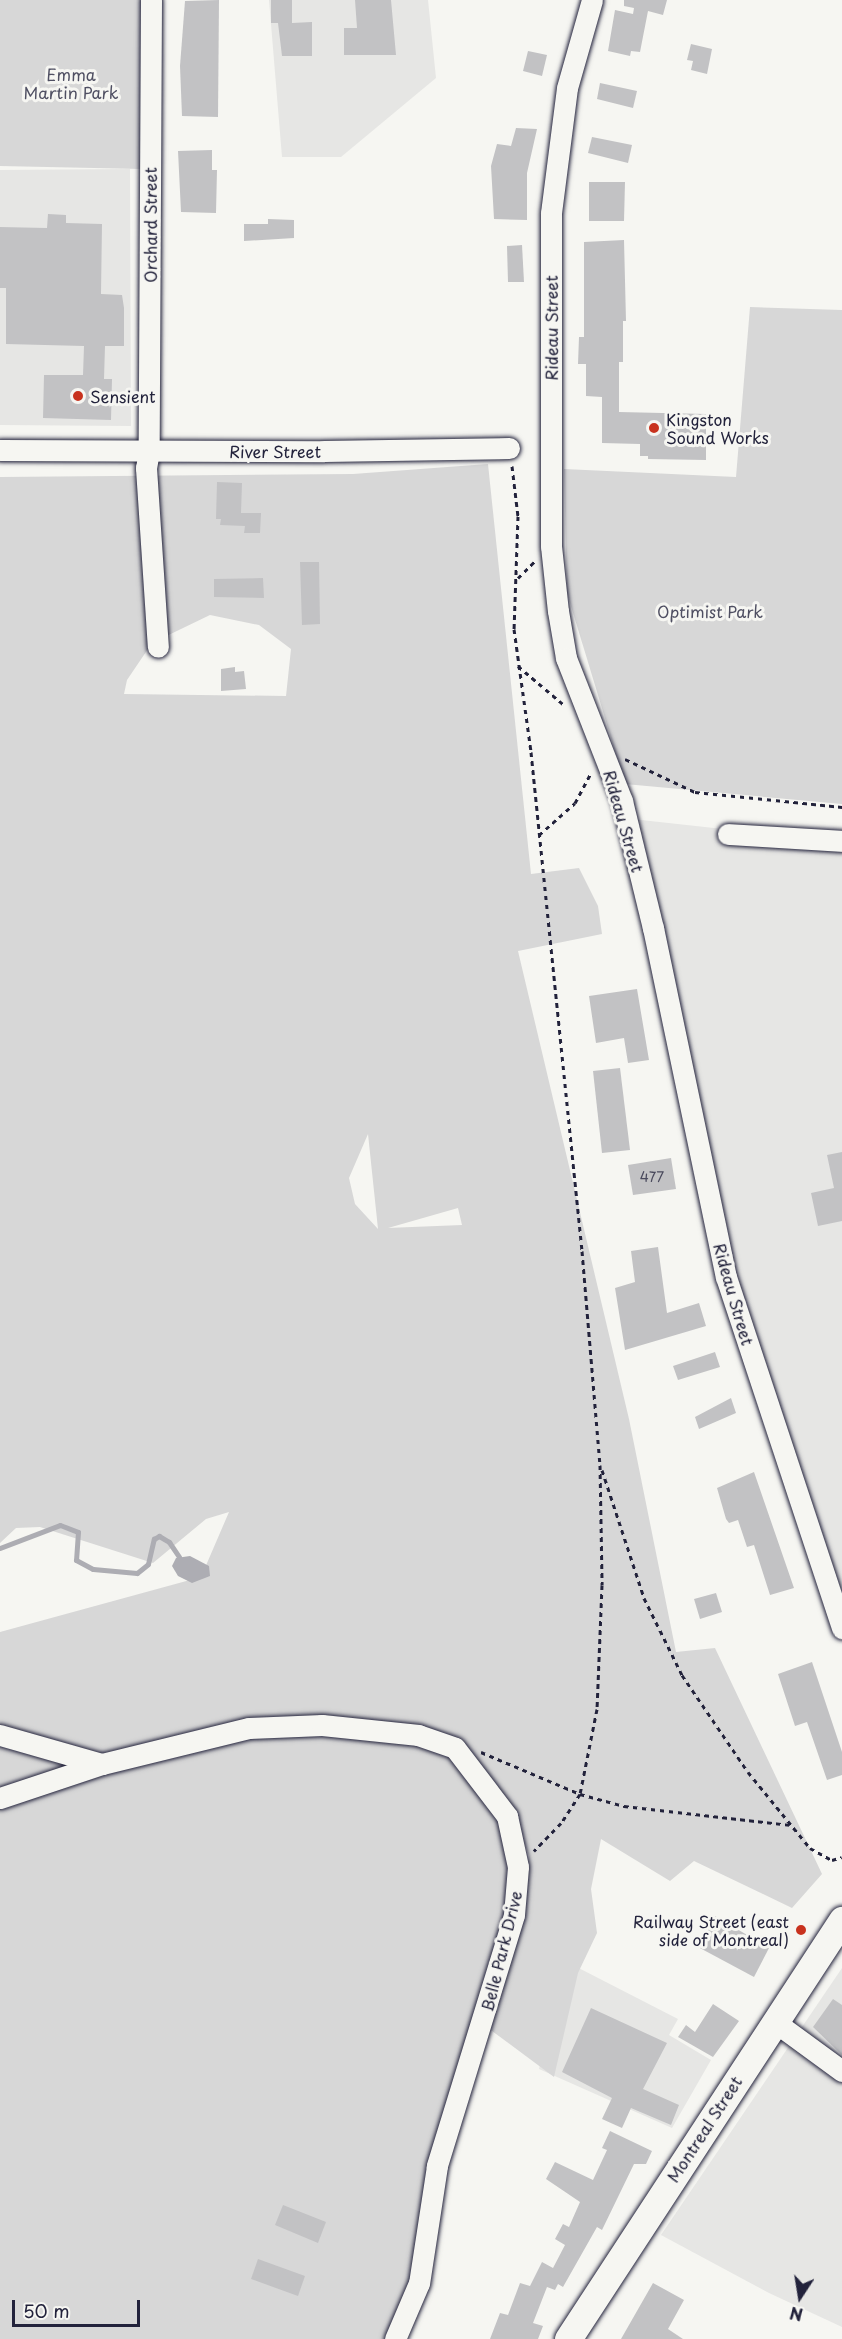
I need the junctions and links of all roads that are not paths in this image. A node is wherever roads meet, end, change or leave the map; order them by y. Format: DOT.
graph roads {
  1 [pos="151,0"];
  2 [pos="592,0"];
  3 [pos="0,450"];
  4 [pos="149,451"];
  5 [pos="510,455"];
  6 [pos="158,647"];
  7 [pos="728,834"];
  8 [pos="842,841"];
  9 [pos="842,1628"];
  10 [pos="0,1735"];
  11 [pos="102,1764"];
  12 [pos="0,1798"];
  13 [pos="842,1920"];
  14 [pos="775,2022"];
  15 [pos="842,2071"];
  16 [pos="395,2339"];
  17 [pos="568,2339"];
  1 -- 4 [label="street, Orchard Street"];
  2 -- 9 [label="street, Rideau Street"];
  3 -- 4 [label="street, River Street"];
  4 -- 5 [label="street, River Street"];
  4 -- 6 [label="street, Orchard Street"];
  7 -- 8 [label="street"];
  10 -- 11 [label="street"];
  11 -- 12 [label="street"];
  11 -- 16 [label="street, Belle Park Drive"];
  13 -- 14 [label="main road, Montreal Street"];
  14 -- 15 [label="street"];
  14 -- 17 [label="main road, Montreal Street"];
}
